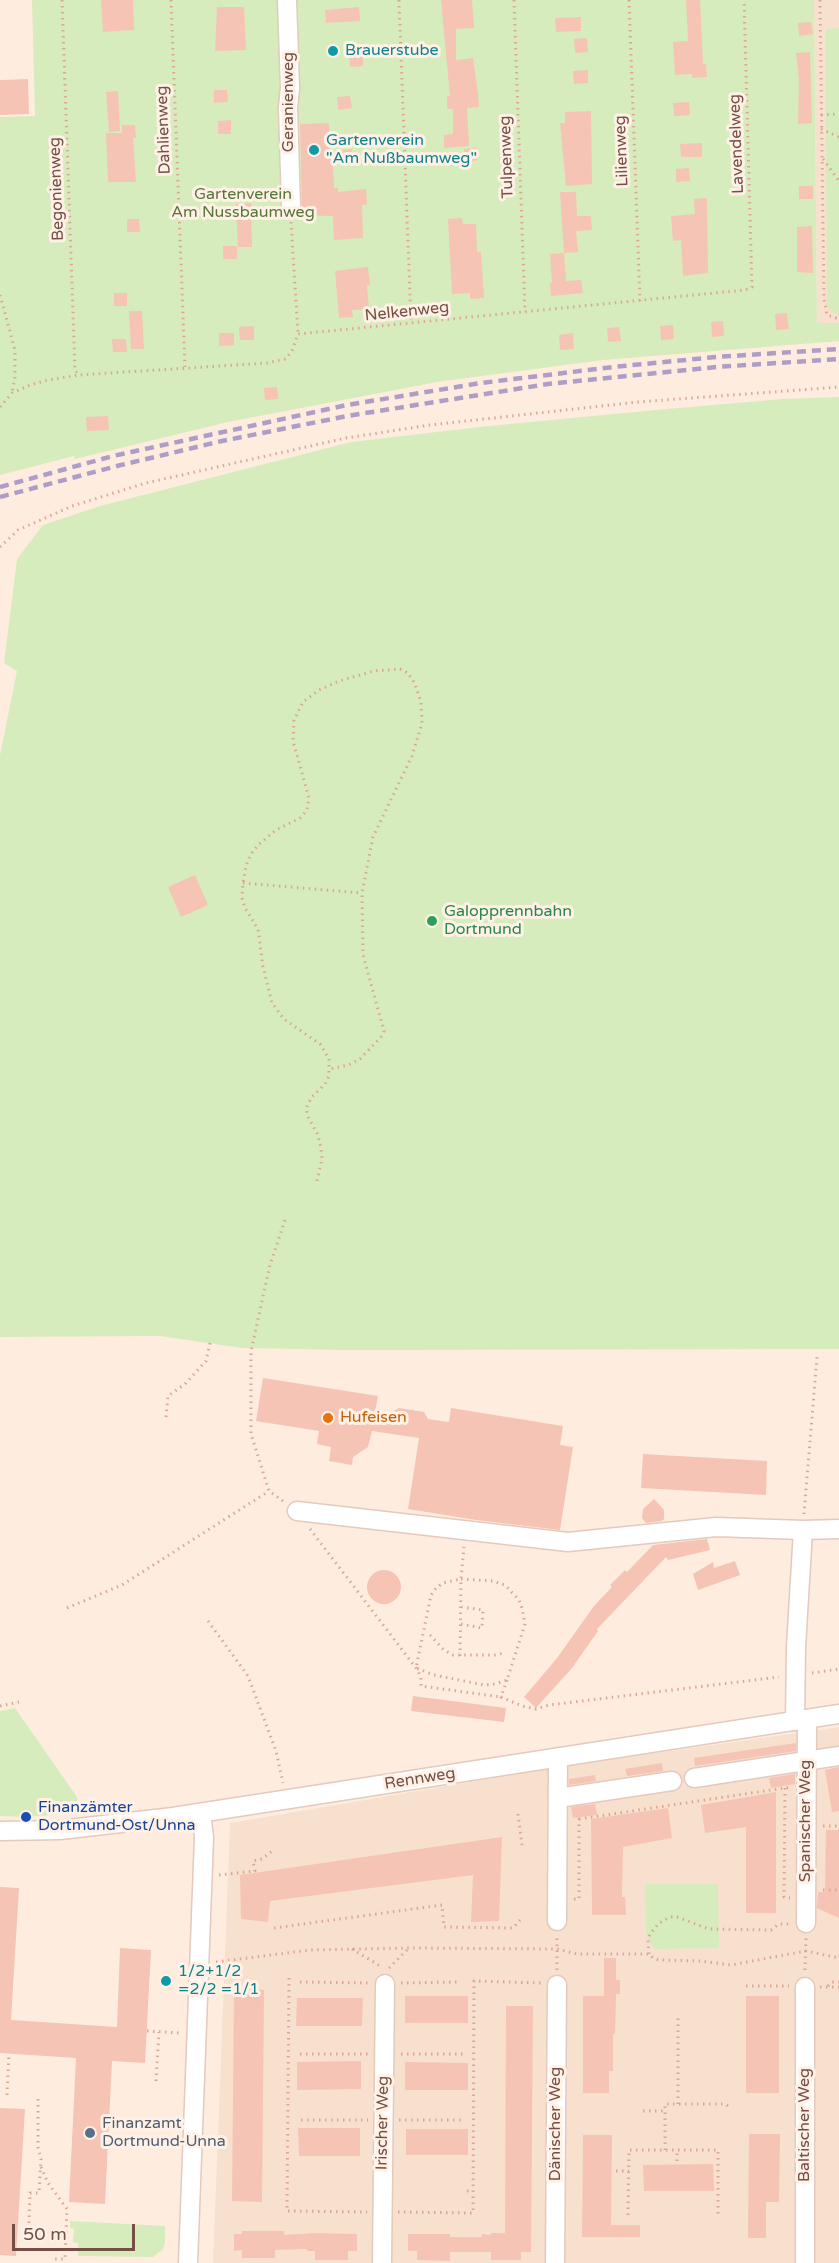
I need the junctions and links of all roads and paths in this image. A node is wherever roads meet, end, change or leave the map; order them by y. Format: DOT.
graph roads {
  1 [pos="62,0"];
  2 [pos="171,0"];
  3 [pos="287,0"];
  4 [pos="399,0"];
  5 [pos="514,0"];
  6 [pos="629,0"];
  7 [pos="744,0"];
  8 [pos="820,0"];
  9 [pos="839,114"];
  10 [pos="821,115"];
  11 [pos="821,129"];
  12 [pos="839,137"];
  13 [pos="822,157"];
  14 [pos="839,181"];
  15 [pos="291,205"];
  16 [pos="291,227"];
  17 [pos="752,286"];
  18 [pos="0,296"];
  19 [pos="639,301"];
  20 [pos="525,312"];
  21 [pos="839,319"];
  22 [pos="411,324"];
  23 [pos="298,334"];
  24 [pos="185,368"];
  25 [pos="79,375"];
  26 [pos="839,387"];
  27 [pos="12,393"];
  28 [pos="0,407"];
  29 [pos="0,547"];
  30 [pos="243,883"];
  31 [pos="362,892"];
  32 [pos="330,1069"];
  33 [pos="316,1181"];
  34 [pos="285,1220"];
  35 [pos="210,1344"];
  36 [pos="817,1357"];
  37 [pos="166,1417"];
  38 [pos="269,1491"];
  39 [pos="297,1511"];
  40 [pos="839,1529"];
  41 [pos="466,1530"];
  42 [pos="803,1530"];
  43 [pos="461,1579"];
  44 [pos="462,1607"];
  45 [pos="67,1608"];
  46 [pos="208,1621"];
  47 [pos="460,1624"];
  48 [pos="430,1635"];
  49 [pos="504,1653"];
  50 [pos="460,1656"];
  51 [pos="416,1668"];
  52 [pos="839,1669"];
  53 [pos="796,1675"];
  54 [pos="507,1680"];
  55 [pos="501,1696"];
  56 [pos="19,1702"];
  57 [pos="0,1706"];
  58 [pos="839,1714"];
  59 [pos="801,1720"];
  60 [pos="839,1756"];
  61 [pos="558,1757"];
  62 [pos="806,1761"];
  63 [pos="694,1778"];
  64 [pos="672,1781"];
  65 [pos="806,1785"];
  66 [pos="285,1788"];
  67 [pos="785,1788"];
  68 [pos="558,1798"];
  69 [pos="201,1813"];
  70 [pos="518,1814"];
  71 [pos="579,1819"];
  72 [pos="0,1831"];
  73 [pos="522,1845"];
  74 [pos="272,1851"];
  75 [pos="227,1875"];
  76 [pos="806,1898"];
  77 [pos="520,1920"];
  78 [pos="557,1921"];
  79 [pos="806,1923"];
  80 [pos="274,1928"];
  81 [pos="350,1948"];
  82 [pos="409,1948"];
  83 [pos="806,1950"];
  84 [pos="649,1954"];
  85 [pos="839,1958"];
  86 [pos="199,1963"];
  87 [pos="839,1982"];
  88 [pos="385,1984"];
  89 [pos="557,1985"];
  90 [pos="806,1987"];
  91 [pos="826,1987"];
  92 [pos="678,2014"];
  93 [pos="147,2031"];
  94 [pos="159,2032"];
  95 [pos="196,2034"];
  96 [pos="9,2053"];
  97 [pos="156,2081"];
  98 [pos="7,2095"];
  99 [pos="38,2097"];
  100 [pos="678,2104"];
  101 [pos="731,2108"];
  102 [pos="643,2111"];
  103 [pos="665,2111"];
  104 [pos="665,2150"];
  105 [pos="677,2150"];
  106 [pos="677,2161"];
  107 [pos="40,2165"];
  108 [pos="616,2171"];
  109 [pos="629,2171"];
  110 [pos="467,2191"];
  111 [pos="473,2191"];
  112 [pos="628,2215"];
  113 [pos="718,2216"];
  114 [pos="29,2223"];
  115 [pos="51,2259"];
  116 [pos="188,2263"];
  117 [pos="382,2263"];
  118 [pos="555,2263"];
  119 [pos="805,2263"];
  1 -- 25 [label="path, Begonienweg"];
  2 -- 24 [label="path, Dahlienweg"];
  3 -- 15 [label="street, Geranienweg"];
  4 -- 22 [label="path"];
  5 -- 20 [label="path, Tulpenweg"];
  6 -- 19 [label="path, Lilienweg"];
  7 -- 17 [label="path, Lavendelweg"];
  8 -- 10 [label="path"];
  9 -- 10 [label="path"];
  10 -- 11 [label="path"];
  11 -- 12 [label="path"];
  11 -- 13 [label="path"];
  13 -- 14 [label="path"];
  13 -- 21 [label="path"];
  16 -- 23 [label="path"];
  17 -- 19 [label="path, Nelkenweg"];
  18 -- 27 [label="path"];
  19 -- 20 [label="path, Nelkenweg"];
  20 -- 22 [label="path, Nelkenweg"];
  22 -- 23 [label="path, Nelkenweg"];
  23 -- 24 [label="path"];
  24 -- 25 [label="path"];
  25 -- 27 [label="path"];
  26 -- 29 [label="path"];
  27 -- 28 [label="path"];
  30 -- 31 [label="path"];
  30 -- 31 [label="path"];
  30 -- 32 [label="path"];
  31 -- 32 [label="path"];
  32 -- 33 [label="path"];
  34 -- 38 [label="path"];
  35 -- 37 [label="path"];
  36 -- 42 [label="path"];
  38 -- 39 [label="path"];
  38 -- 45 [label="path"];
  39 -- 41 [label="street"];
  39 -- 51 [label="path"];
  40 -- 42 [label="street"];
  41 -- 42 [label="street"];
  41 -- 43 [label="path"];
  42 -- 53 [label="street, Spanischer Weg"];
  43 -- 44 [label="path"];
  43 -- 51 [label="path"];
  43 -- 54 [label="path"];
  44 -- 47 [label="path"];
  44 -- 47 [label="path"];
  46 -- 66 [label="path"];
  47 -- 50 [label="path"];
  48 -- 50 [label="path"];
  49 -- 50 [label="path"];
  51 -- 54 [label="path"];
  51 -- 55 [label="path"];
  52 -- 53 [label="path"];
  53 -- 55 [label="path"];
  53 -- 59 [label="street, Spanischer Weg"];
  54 -- 55 [label="path"];
  56 -- 57 [label="path"];
  58 -- 59 [label="street, Rennweg"];
  59 -- 61 [label="street, Rennweg"];
  59 -- 62 [label="street, Spanischer Weg"];
  60 -- 62 [label="street"];
  61 -- 68 [label="street"];
  61 -- 69 [label="street, Rennweg"];
  62 -- 63 [label="street"];
  62 -- 65 [label="street, Spanischer Weg"];
  64 -- 68 [label="street"];
  65 -- 67 [label="path"];
  65 -- 76 [label="street, Spanischer Weg"];
  67 -- 71 [label="path"];
  67 -- 76 [label="path"];
  68 -- 78 [label="street"];
  69 -- 72 [label="street, Rennweg"];
  69 -- 86 [label="street"];
  70 -- 73 [label="path"];
  74 -- 75 [label="path"];
  76 -- 79 [label="street, Spanischer Weg"];
  77 -- 80 [label="path"];
  79 -- 83 [label="path"];
  79 -- 84 [label="path"];
  81 -- 82 [label="path"];
  81 -- 82 [label="path"];
  81 -- 86 [label="path"];
  82 -- 84 [label="path"];
  83 -- 84 [label="path"];
  83 -- 85 [label="path"];
  83 -- 90 [label="path"];
  86 -- 95 [label="street"];
  87 -- 91 [label="path"];
  88 -- 117 [label="street, Irischer Weg"];
  89 -- 118 [label="street, Dänischer Weg"];
  90 -- 119 [label="street, Baltischer Weg"];
  92 -- 100 [label="path"];
  93 -- 94 [label="path"];
  94 -- 95 [label="path"];
  94 -- 97 [label="path"];
  95 -- 116 [label="street"];
  96 -- 98 [label="path"];
  99 -- 107 [label="path"];
  100 -- 101 [label="path"];
  100 -- 103 [label="path"];
  102 -- 103 [label="path"];
  103 -- 104 [label="path"];
  104 -- 105 [label="path"];
  104 -- 109 [label="path"];
  105 -- 106 [label="path"];
  105 -- 113 [label="path"];
  107 -- 114 [label="path"];
  107 -- 115 [label="path"];
  108 -- 109 [label="path"];
  109 -- 112 [label="path"];
  110 -- 111 [label="path"];
}
